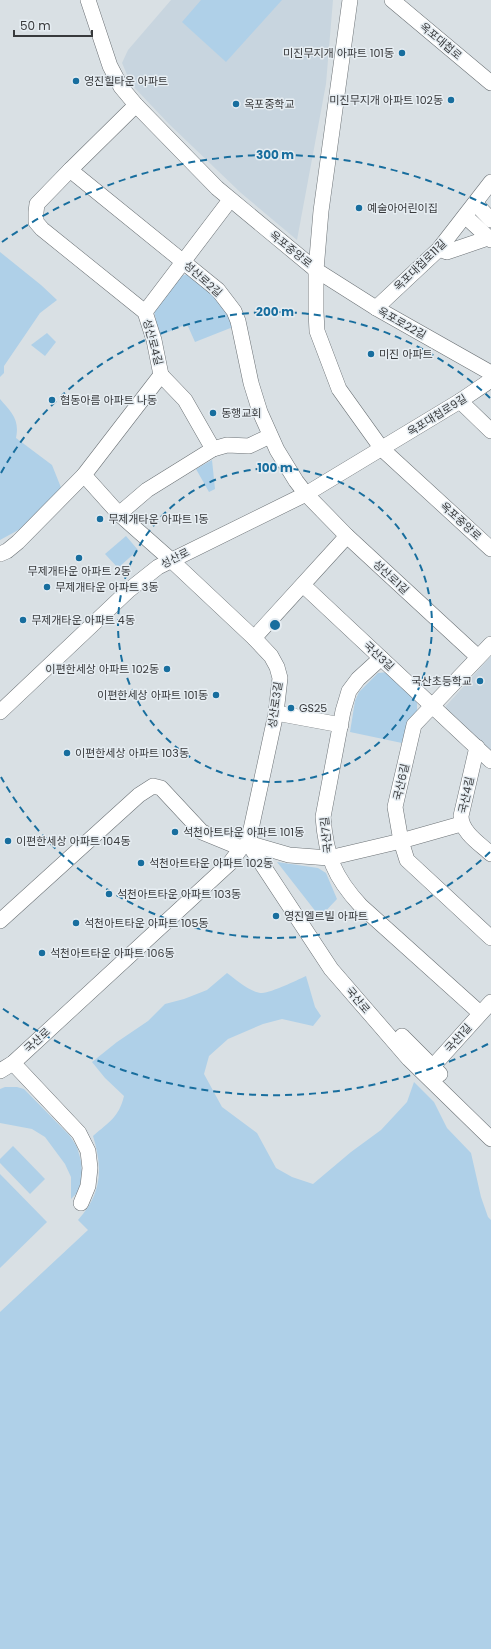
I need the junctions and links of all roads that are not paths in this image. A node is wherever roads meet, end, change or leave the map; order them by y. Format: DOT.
graph roads {
  1 [pos="88,0"];
  2 [pos="350,0"];
  3 [pos="392,0"];
  4 [pos="491,83"];
  5 [pos="136,106"];
  6 [pos="70,170"];
  7 [pos="491,182"];
  8 [pos="230,200"];
  9 [pos="475,203"];
  10 [pos="466,216"];
  11 [pos="491,220"];
  12 [pos="490,239"];
  13 [pos="439,249"];
  14 [pos="183,261"];
  15 [pos="316,270"];
  16 [pos="376,308"];
  17 [pos="145,312"];
  18 [pos="491,373"];
  19 [pos="161,375"];
  20 [pos="491,380"];
  21 [pos="460,401"];
  22 [pos="491,431"];
  23 [pos="270,436"];
  24 [pos="213,449"];
  25 [pos="382,449"];
  26 [pos="84,475"];
  27 [pos="306,494"];
  28 [pos="119,514"];
  29 [pos="347,536"];
  30 [pos="491,549"];
  31 [pos="0,554"];
  32 [pos="171,560"];
  33 [pos="303,585"];
  34 [pos="254,638"];
  35 [pos="491,644"];
  36 [pos="478,657"];
  37 [pos="381,658"];
  38 [pos="431,706"];
  39 [pos="0,712"];
  40 [pos="276,713"];
  41 [pos="341,725"];
  42 [pos="477,748"];
  43 [pos="491,761"];
  44 [pos="461,824"];
  45 [pos="401,841"];
  46 [pos="249,846"];
  47 [pos="491,854"];
  48 [pos="329,858"];
  49 [pos="0,921"];
  50 [pos="491,938"];
  51 [pos="491,1002"];
  52 [pos="480,1013"];
  53 [pos="13,1063"];
  54 [pos="0,1071"];
  55 [pos="429,1071"];
  56 [pos="491,1125"];
  57 [pos="491,1139"];
  58 [pos="81,1203"];
  1 -- 5 [label="street, 옥포중앙로"];
  2 -- 15 [label="street"];
  3 -- 4 [label="street, 옥포대첩로"];
  5 -- 6 [label="street, 성산로4길"];
  5 -- 8 [label="street, 옥포중앙로"];
  6 -- 14 [label="street, 성산로2길"];
  6 -- 17 [label="street, 성산로4길"];
  7 -- 9 [label="street, 옥포대첩로11길"];
  8 -- 14 [label="street"];
  8 -- 15 [label="street, 옥포중앙로"];
  9 -- 10 [label="street, 옥포대첩로11길"];
  9 -- 11 [label="street"];
  10 -- 12 [label="street"];
  10 -- 13 [label="street, 옥포대첩로11길"];
  12 -- 13 [label="street"];
  13 -- 16 [label="street, 옥포대첩로11길"];
  14 -- 17 [label="street"];
  14 -- 23 [label="street, 성산로2길"];
  15 -- 16 [label="street, 옥포로22길"];
  15 -- 25 [label="street, 옥포중앙로"];
  16 -- 18 [label="street, 옥포로22길"];
  17 -- 19 [label="street, 성산로4길"];
  19 -- 24 [label="street"];
  19 -- 26 [label="street, 성산로4길"];
  20 -- 21 [label="street, 옥포대첩로9길"];
  21 -- 22 [label="street"];
  21 -- 25 [label="street, 옥포대첩로9길"];
  23 -- 24 [label="street"];
  23 -- 27 [label="street, 성산로2길"];
  24 -- 28 [label="street"];
  25 -- 27 [label="street, 성산로"];
  25 -- 30 [label="street, 옥포중앙로"];
  26 -- 28 [label="street"];
  26 -- 31 [label="street, 성산로4길"];
  27 -- 29 [label="street, 성산로1길"];
  27 -- 32 [label="street, 성산로"];
  28 -- 32 [label="street"];
  29 -- 33 [label="street"];
  29 -- 36 [label="street, 성산로1길"];
  32 -- 34 [label="street, 성산로3길"];
  32 -- 39 [label="street, 성산로"];
  33 -- 34 [label="street"];
  33 -- 37 [label="street, 국산3길"];
  34 -- 40 [label="street, 성산로3길"];
  35 -- 36 [label="street, 국산6길"];
  36 -- 38 [label="street, 국산6길"];
  37 -- 38 [label="street, 국산3길"];
  37 -- 41 [label="street, 국산7길"];
  38 -- 42 [label="street, 국산3길"];
  38 -- 45 [label="street, 국산6길"];
  40 -- 41 [label="street"];
  40 -- 46 [label="street, 성산로3길"];
  41 -- 48 [label="street, 국산7길"];
  42 -- 43 [label="street, 국산3길"];
  42 -- 44 [label="street, 국산4길"];
  44 -- 45 [label="street"];
  44 -- 47 [label="street, 국산4길"];
  45 -- 48 [label="street"];
  45 -- 50 [label="street, 국산6길"];
  46 -- 48 [label="street"];
  46 -- 49 [label="street"];
  46 -- 53 [label="street, 국산로"];
  46 -- 55 [label="street, 국산로"];
  48 -- 52 [label="street, 국산7길"];
  51 -- 52 [label="street, 국산1길"];
  52 -- 55 [label="street, 국산1길"];
  53 -- 54 [label="street, 국산로"];
  53 -- 58 [label="street"];
  55 -- 56 [label="street, 국산로"];
  55 -- 57 [label="street, 국산로"];
}
